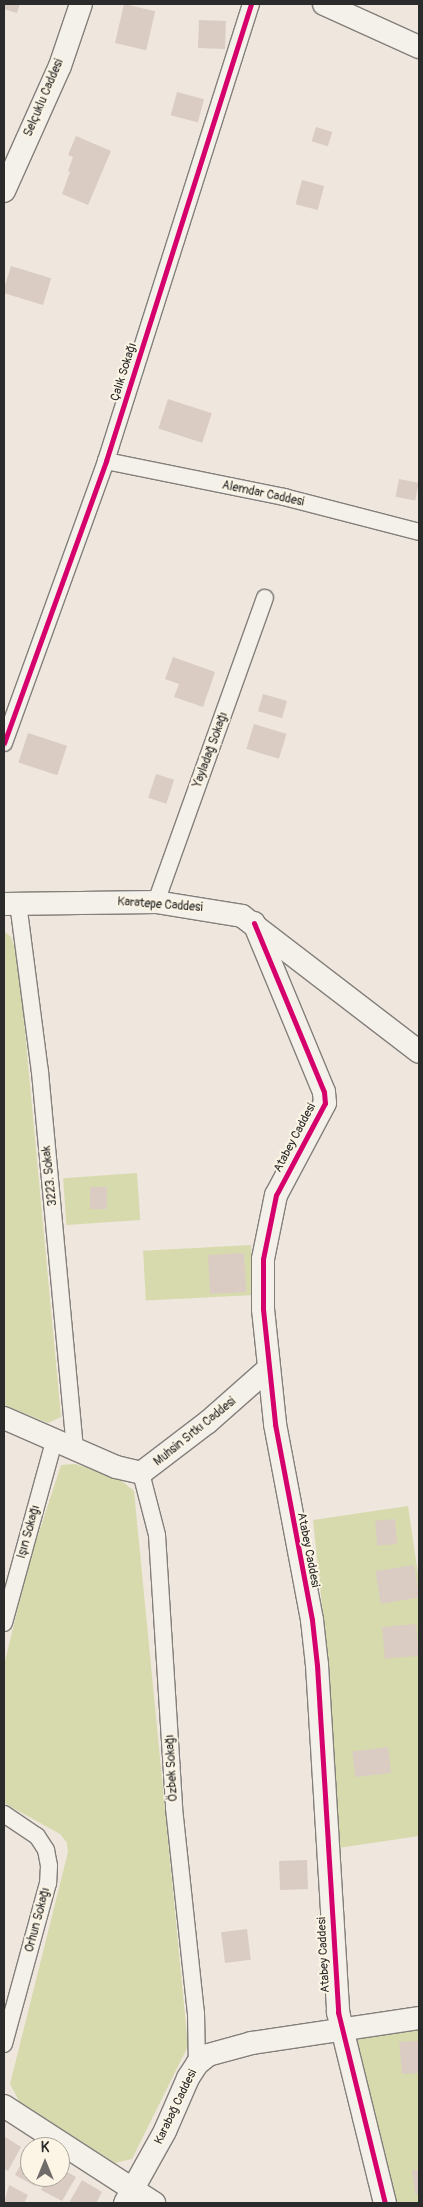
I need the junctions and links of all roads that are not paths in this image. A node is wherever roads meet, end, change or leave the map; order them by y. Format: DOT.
graph roads {
  1 [pos="81,4"];
  2 [pos="251,4"];
  3 [pos="324,4"];
  4 [pos="419,48"];
  5 [pos="4,191"];
  6 [pos="106,461"];
  7 [pos="419,532"];
  8 [pos="265,598"];
  9 [pos="4,743"];
  10 [pos="156,902"];
  11 [pos="11,904"];
  12 [pos="254,923"];
  13 [pos="419,1054"];
  14 [pos="268,1369"];
  15 [pos="4,1418"];
  16 [pos="65,1446"];
  17 [pos="141,1473"];
  18 [pos="4,1623"];
  19 [pos="4,1814"];
  20 [pos="419,2018"];
  21 [pos="341,2029"];
  22 [pos="4,2044"];
  23 [pos="197,2064"];
  24 [pos="4,2106"];
  25 [pos="129,2196"];
  26 [pos="154,2203"];
  27 [pos="385,2203"];
  1 -- 5 [label="street, Selçuklu Caddesi"];
  2 -- 6 [label="street, Çalık Sokağı"];
  3 -- 4 [label="street"];
  6 -- 7 [label="street, Alemdar Caddesi"];
  6 -- 9 [label="street, Çalık Sokağı"];
  8 -- 10 [label="street, Yayladağ Sokağı"];
  10 -- 11 [label="street, Karatepe Caddesi"];
  10 -- 12 [label="street, Karatepe Caddesi"];
  11 -- 16 [label="street, 3223. Sokak"];
  12 -- 13 [label="street, Karatepe Caddesi"];
  12 -- 14 [label="street, Atabey Caddesi"];
  14 -- 17 [label="street, Muhsin Sıtkı Caddesi"];
  14 -- 21 [label="street, Atabey Caddesi"];
  15 -- 16 [label="street, Muhsin Sıtkı Caddesi"];
  16 -- 17 [label="street, Muhsin Sıtkı Caddesi"];
  16 -- 18 [label="street, Işın Sokağı"];
  17 -- 23 [label="street, Özbek Sokağı"];
  19 -- 22 [label="street, Orhun Sokağı"];
  20 -- 21 [label="street, Karabağ Caddesi"];
  21 -- 23 [label="street, Karabağ Caddesi"];
  21 -- 27 [label="street, Atabey Caddesi"];
  23 -- 25 [label="street, Karabağ Caddesi"];
  24 -- 25 [label="street"];
  25 -- 26 [label="street"];
}
